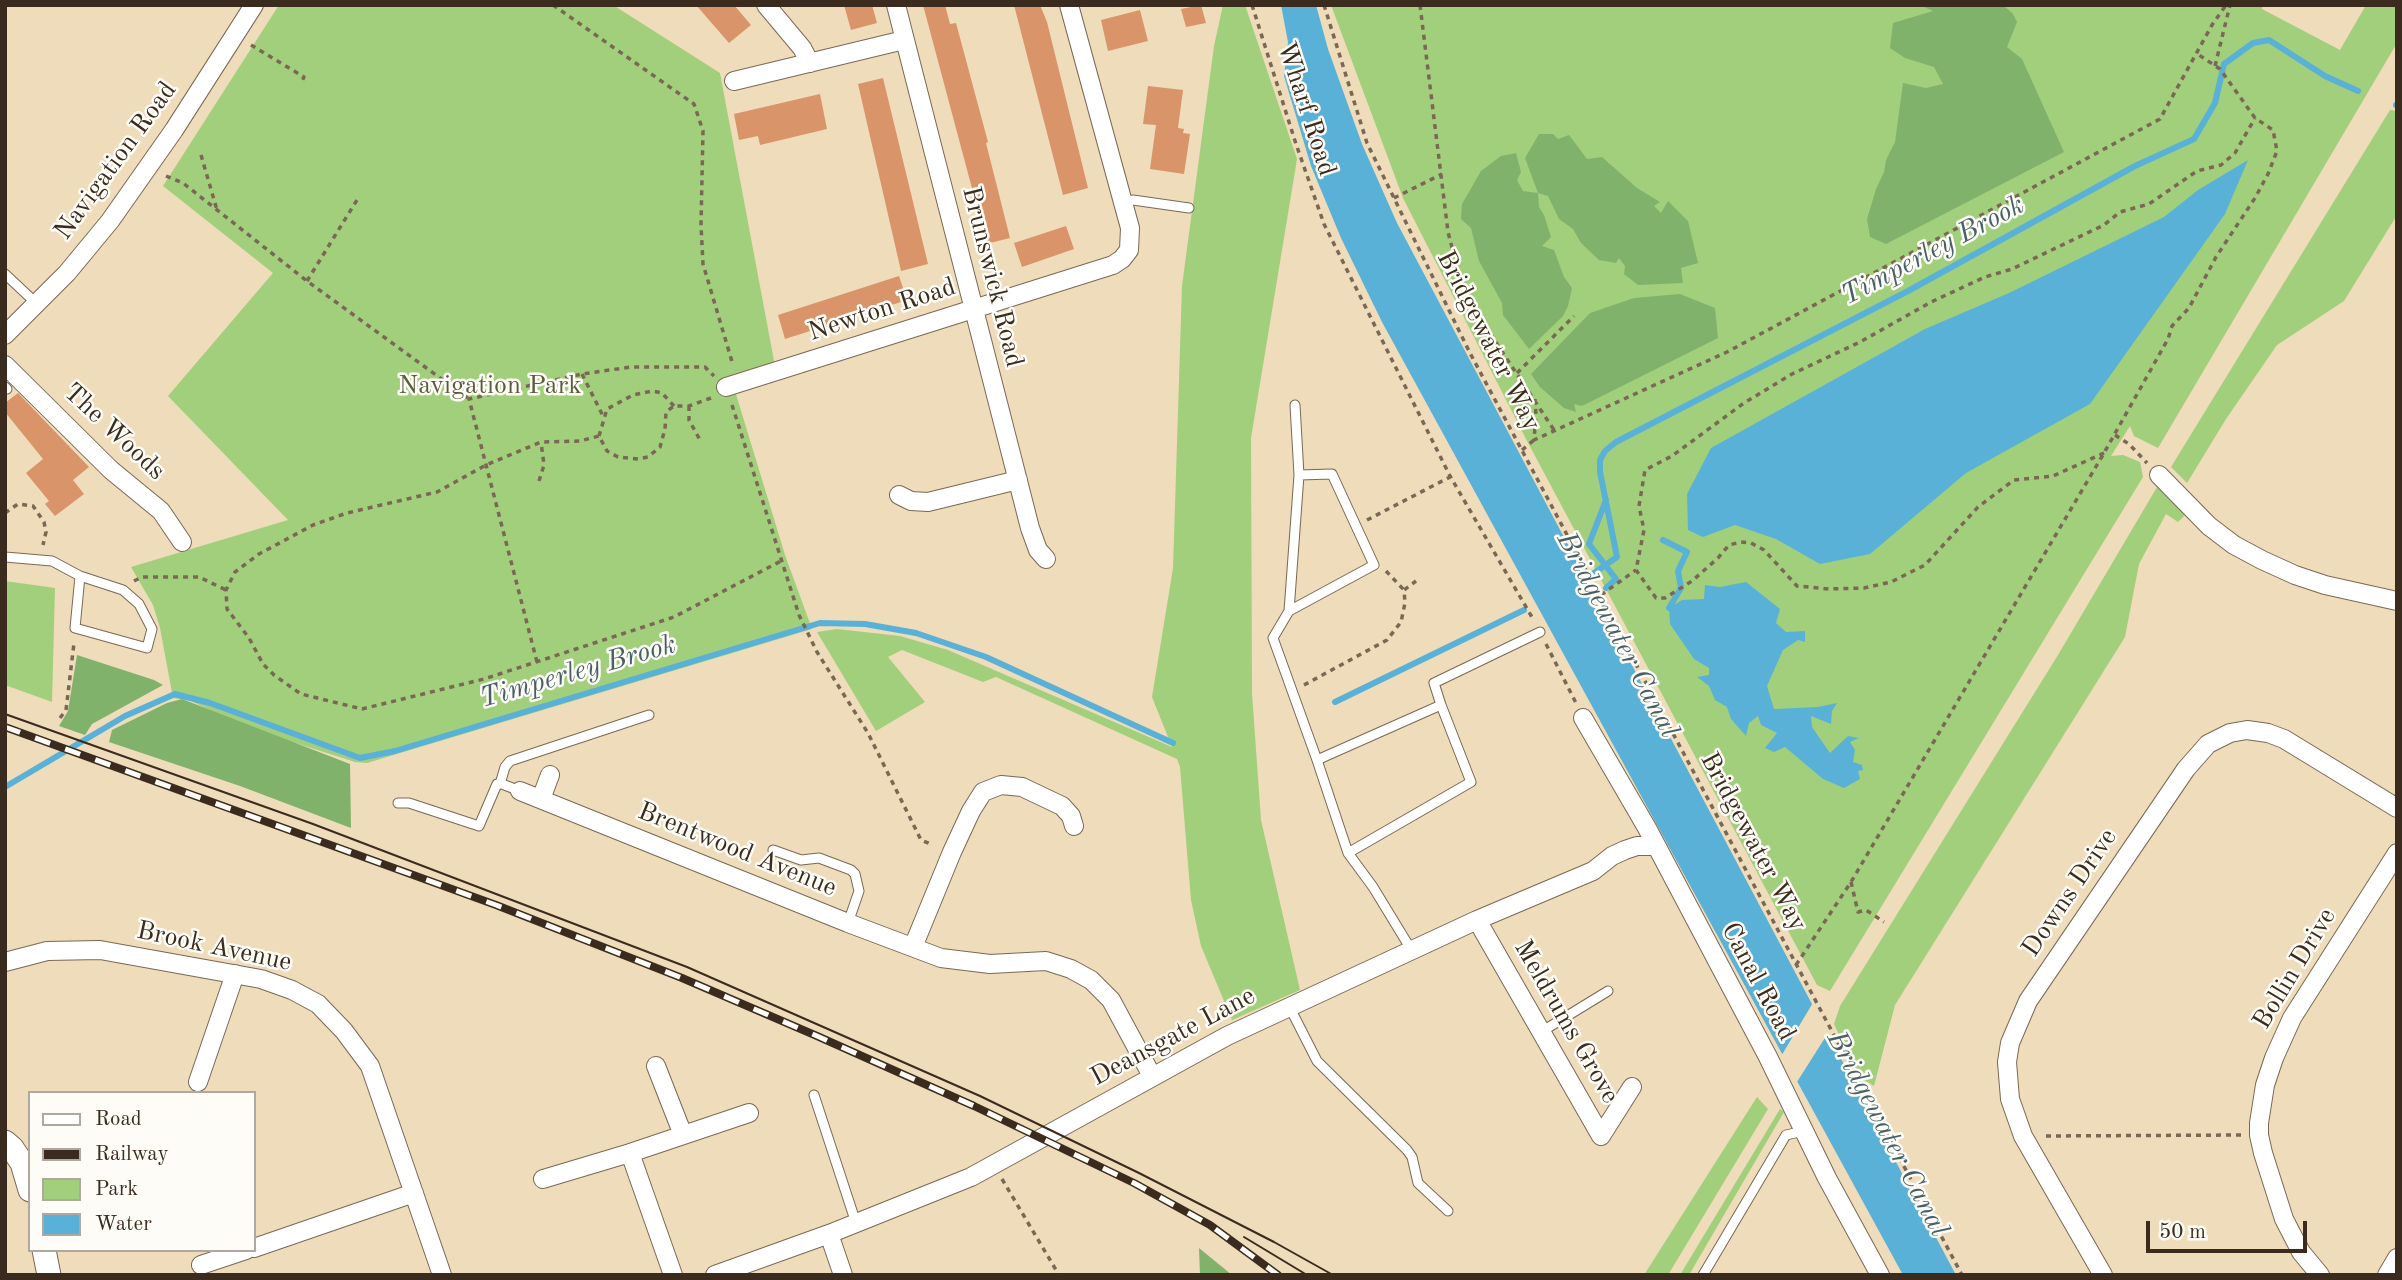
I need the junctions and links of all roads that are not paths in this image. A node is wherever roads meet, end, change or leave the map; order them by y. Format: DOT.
graph roads {
  1 [pos="254,5"];
  2 [pos="765,5"];
  3 [pos="895,5"];
  4 [pos="1069,5"];
  5 [pos="904,40"];
  6 [pos="810,63"];
  7 [pos="734,81"];
  8 [pos="1123,203"];
  9 [pos="1189,208"];
  10 [pos="5,274"];
  11 [pos="37,304"];
  12 [pos="972,309"];
  13 [pos="5,335"];
  14 [pos="5,365"];
  15 [pos="724,388"];
  16 [pos="1295,405"];
  17 [pos="1299,475"];
  18 [pos="2160,475"];
  19 [pos="1017,480"];
  20 [pos="899,495"];
  21 [pos="182,542"];
  22 [pos="5,557"];
  23 [pos="1046,559"];
  24 [pos="80,576"];
  25 [pos="2397,601"];
  26 [pos="1289,611"];
  27 [pos="1540,632"];
  28 [pos="1441,705"];
  29 [pos="649,715"];
  30 [pos="1583,718"];
  31 [pos="1317,760"];
  32 [pos="550,775"];
  33 [pos="500,784"];
  34 [pos="520,791"];
  35 [pos="541,799"];
  36 [pos="398,803"];
  37 [pos="2397,808"];
  38 [pos="1074,826"];
  39 [pos="1654,846"];
  40 [pos="773,850"];
  41 [pos="1348,853"];
  42 [pos="2397,853"];
  43 [pos="1477,920"];
  44 [pos="848,923"];
  45 [pos="913,947"];
  46 [pos="1412,951"];
  47 [pos="5,962"];
  48 [pos="235,974"];
  49 [pos="1608,991"];
  50 [pos="1289,1006"];
  51 [pos="1541,1032"];
  52 [pos="656,1066"];
  53 [pos="1152,1076"];
  54 [pos="198,1082"];
  55 [pos="1633,1087"];
  56 [pos="814,1095"];
  57 [pos="749,1113"];
  58 [pos="1804,1131"];
  59 [pos="683,1135"];
  60 [pos="5,1142"];
  61 [pos="630,1153"];
  62 [pos="543,1179"];
  63 [pos="28,1183"];
  64 [pos="414,1193"];
  65 [pos="1448,1211"];
  66 [pos="856,1223"];
  67 [pos="830,1234"];
  68 [pos="256,1247"];
  69 [pos="44,1252"];
  70 [pos="240,1252"];
  71 [pos="2397,1258"];
  72 [pos="201,1265"];
  73 [pos="49,1275"];
  74 [pos="442,1275"];
  75 [pos="673,1275"];
  76 [pos="715,1275"];
  77 [pos="843,1275"];
  78 [pos="1703,1275"];
  79 [pos="1880,1275"];
  80 [pos="2103,1275"];
  81 [pos="2320,1275"];
  82 [pos="2387,1275"];
  1 -- 11 [label="street, Navigation Road"];
  2 -- 6 [label="street"];
  3 -- 5 [label="street, Brunswick Road"];
  4 -- 8 [label="street"];
  5 -- 6 [label="street"];
  5 -- 12 [label="street, Brunswick Road"];
  6 -- 7 [label="street"];
  8 -- 9 [label="lane"];
  8 -- 12 [label="street, Newton Road"];
  10 -- 11 [label="lane"];
  11 -- 13 [label="street, Navigation Road"];
  12 -- 15 [label="street, Newton Road"];
  12 -- 19 [label="street, Brunswick Road"];
  14 -- 21 [label="street, The Woods"];
  16 -- 17 [label="lane"];
  17 -- 26 [label="lane"];
  17 -- 26 [label="lane"];
  18 -- 25 [label="street"];
  19 -- 20 [label="street"];
  19 -- 23 [label="street, Brunswick Road"];
  22 -- 24 [label="lane"];
  24 -- 24 [label="lane"];
  26 -- 31 [label="lane"];
  27 -- 28 [label="lane"];
  28 -- 31 [label="lane"];
  28 -- 41 [label="lane"];
  29 -- 33 [label="lane"];
  30 -- 39 [label="street, Canal Road"];
  31 -- 41 [label="lane"];
  32 -- 35 [label="street"];
  33 -- 34 [label="lane"];
  33 -- 36 [label="lane"];
  34 -- 35 [label="street, Brentwood Avenue"];
  35 -- 44 [label="street, Brentwood Avenue"];
  37 -- 80 [label="street, Downs Drive"];
  38 -- 45 [label="street"];
  39 -- 43 [label="street, Deansgate Lane"];
  39 -- 58 [label="street, Canal Road"];
  40 -- 44 [label="lane"];
  41 -- 46 [label="lane"];
  42 -- 81 [label="street, Bollin Drive"];
  43 -- 46 [label="street, Deansgate Lane"];
  43 -- 51 [label="street, Meldrums Grove"];
  44 -- 45 [label="street, Brentwood Avenue"];
  45 -- 53 [label="street, Brentwood Avenue"];
  46 -- 50 [label="street, Deansgate Lane"];
  47 -- 48 [label="street, Brook Avenue"];
  48 -- 54 [label="street"];
  48 -- 64 [label="street, Brook Avenue"];
  49 -- 51 [label="lane"];
  50 -- 53 [label="street, Deansgate Lane"];
  50 -- 65 [label="lane"];
  51 -- 55 [label="street, Meldrums Grove"];
  52 -- 59 [label="street"];
  53 -- 66 [label="street, Deansgate Lane"];
  56 -- 66 [label="lane"];
  57 -- 59 [label="street"];
  58 -- 78 [label="lane"];
  58 -- 79 [label="street, Canal Road"];
  59 -- 61 [label="street"];
  60 -- 63 [label="street"];
  61 -- 62 [label="street"];
  61 -- 75 [label="street"];
  64 -- 68 [label="street"];
  64 -- 74 [label="street, Brook Avenue"];
  66 -- 67 [label="street, Deansgate Lane"];
  67 -- 76 [label="street, Deansgate Lane"];
  67 -- 77 [label="street"];
  69 -- 73 [label="street"];
  70 -- 72 [label="street"];
  71 -- 82 [label="street"];
}
